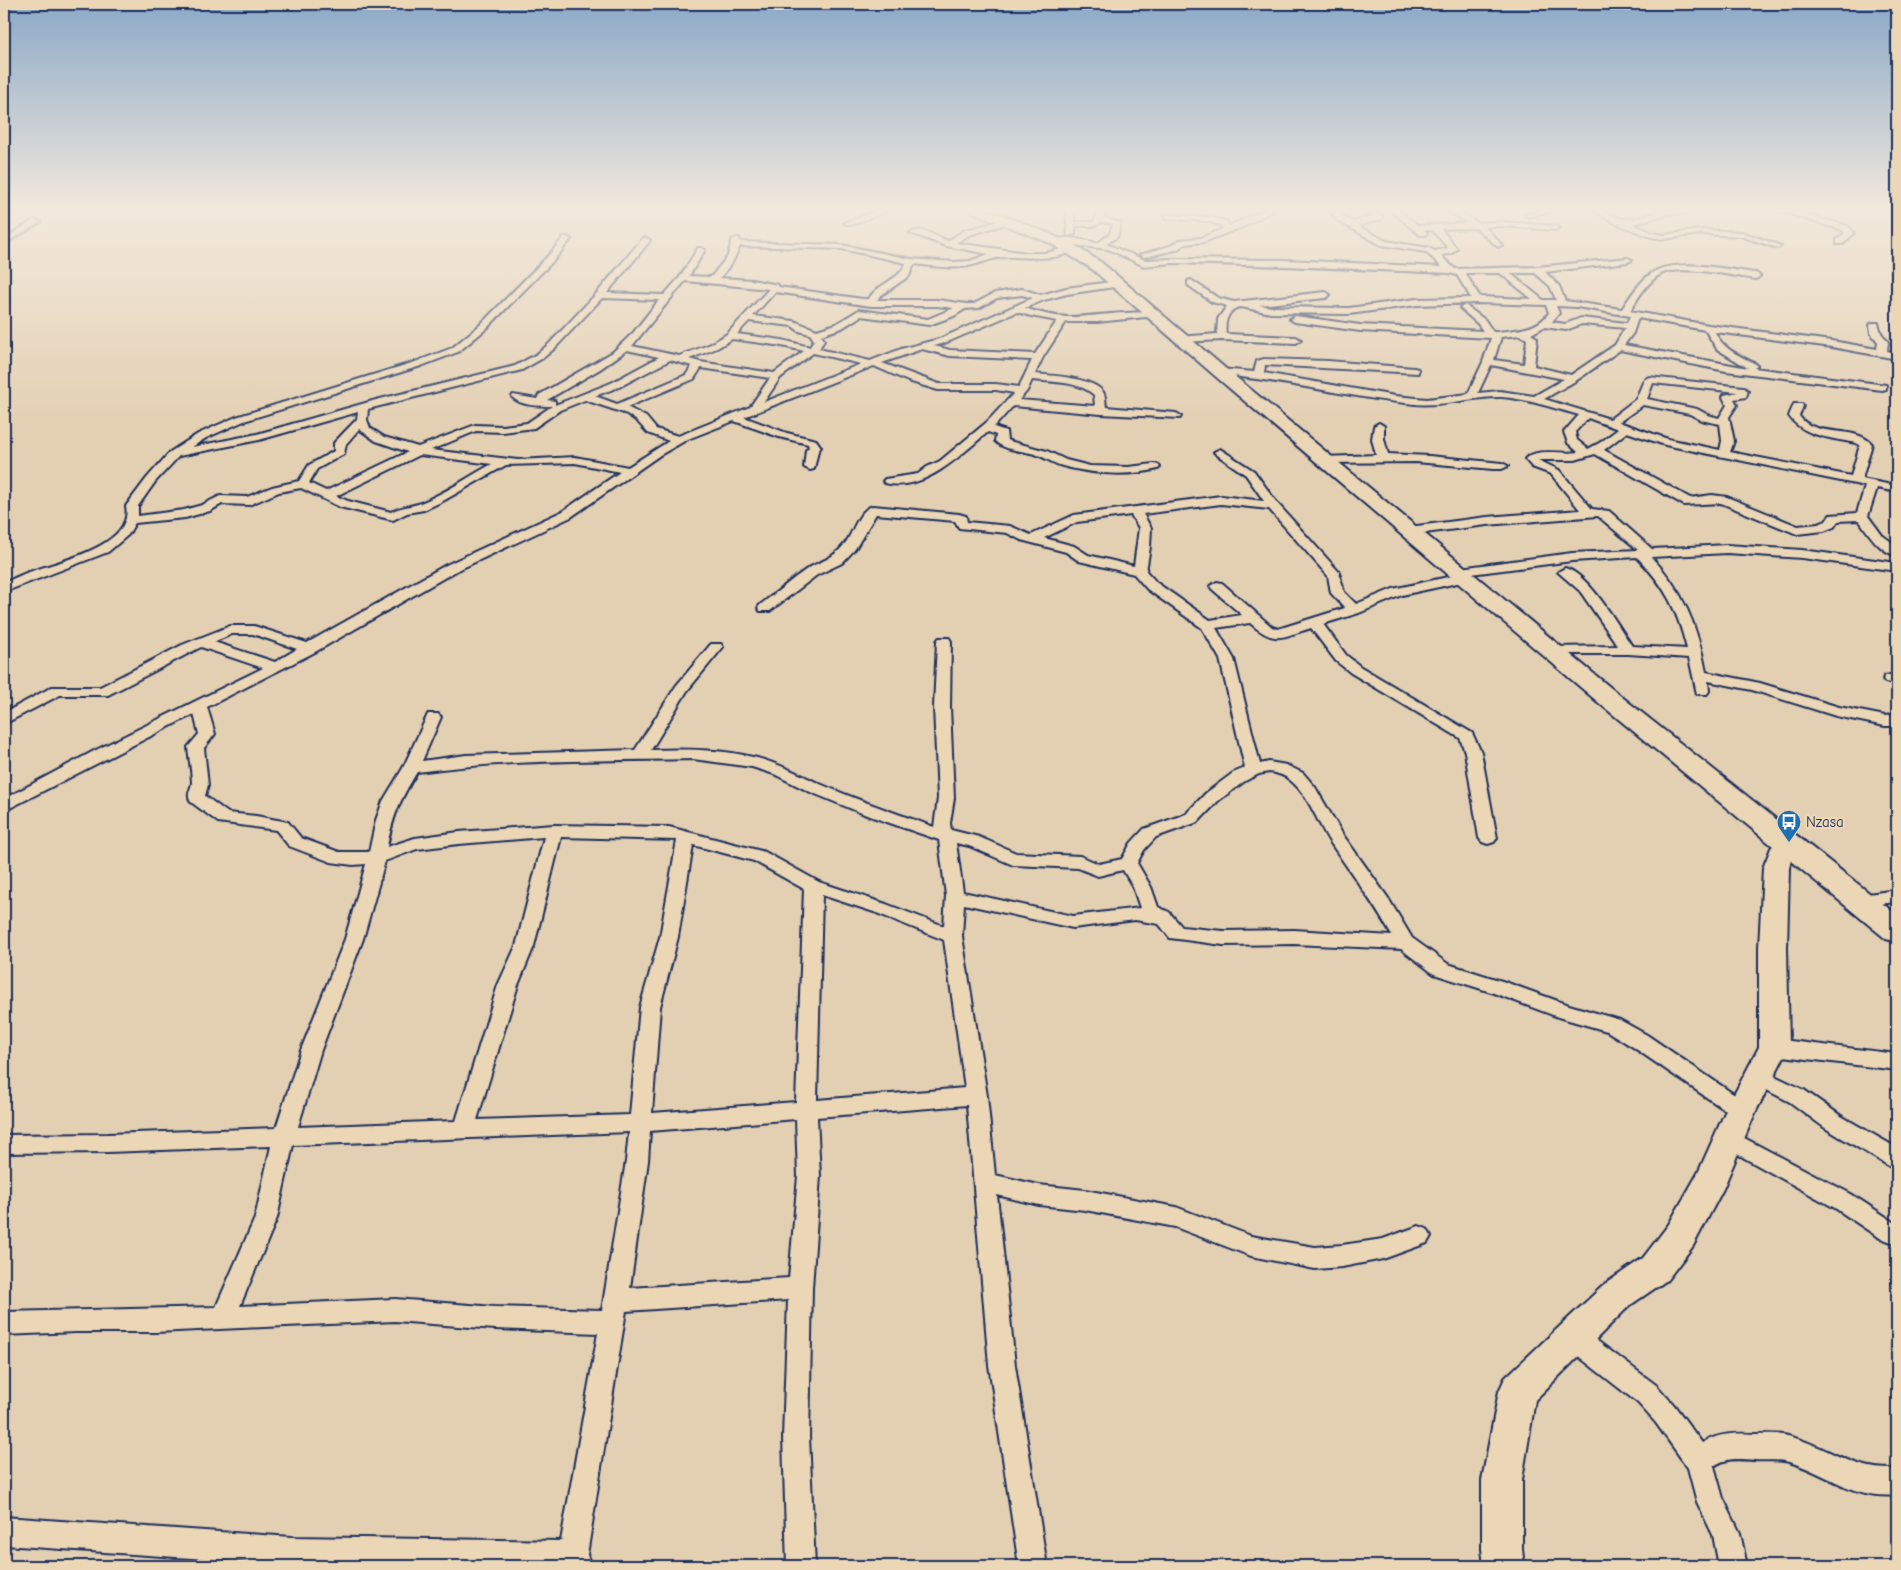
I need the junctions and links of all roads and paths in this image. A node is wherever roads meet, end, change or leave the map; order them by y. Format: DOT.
graph roads {
  1 [pos="527,282"];
  2 [pos="611,282"];
  3 [pos="679,282"];
  4 [pos="737,282"];
  5 [pos="894,282"];
  6 [pos="1463,282"];
  7 [pos="1518,282"];
  8 [pos="1552,282"];
  9 [pos="1648,282"];
  10 [pos="1191,283"];
  11 [pos="1118,284"];
  12 [pos="773,289"];
  13 [pos="1326,294"];
  14 [pos="600,295"];
  15 [pos="666,298"];
  16 [pos="1041,298"];
  17 [pos="1476,300"];
  18 [pos="1545,302"];
  19 [pos="871,303"];
  20 [pos="1561,303"];
  21 [pos="1237,304"];
  22 [pos="964,306"];
  23 [pos="1465,308"];
  24 [pos="1018,309"];
  25 [pos="1270,310"];
  26 [pos="1630,313"];
  27 [pos="1154,316"];
  28 [pos="745,318"];
  29 [pos="1063,320"];
  30 [pos="1542,324"];
  31 [pos="1876,325"];
  32 [pos="1630,326"];
  33 [pos="1709,328"];
  34 [pos="1523,333"];
  35 [pos="816,334"];
  36 [pos="1493,335"];
  37 [pos="730,336"];
  38 [pos="1222,337"];
  39 [pos="1182,339"];
  40 [pos="1296,340"];
  41 [pos="920,346"];
  42 [pos="625,347"];
  43 [pos="1618,347"];
  44 [pos="811,350"];
  45 [pos="1878,352"];
  46 [pos="669,356"];
  47 [pos="1897,356"];
  48 [pos="1038,357"];
  49 [pos="680,359"];
  50 [pos="1488,362"];
  51 [pos="872,364"];
  52 [pos="698,365"];
  53 [pos="1374,367"];
  54 [pos="1529,368"];
  55 [pos="1414,371"];
  56 [pos="1220,372"];
  57 [pos="1763,373"];
  58 [pos="776,376"];
  59 [pos="1259,376"];
  60 [pos="1028,377"];
  61 [pos="1573,378"];
  62 [pos="1366,386"];
  63 [pos="1882,387"];
  64 [pos="1022,391"];
  65 [pos="1472,396"];
  66 [pos="517,397"];
  67 [pos="586,397"];
  68 [pos="1536,399"];
  69 [pos="1641,401"];
  70 [pos="541,402"];
  71 [pos="1012,403"];
  72 [pos="365,406"];
  73 [pos="1798,406"];
  74 [pos="620,407"];
  75 [pos="556,408"];
  76 [pos="755,408"];
  77 [pos="1101,411"];
  78 [pos="1586,414"];
  79 [pos="733,416"];
  80 [pos="1176,416"];
  81 [pos="362,420"];
  82 [pos="1724,422"];
  83 [pos="1611,423"];
  84 [pos="1378,426"];
  85 [pos="984,428"];
  86 [pos="1625,428"];
  87 [pos="678,440"];
  88 [pos="418,451"];
  89 [pos="1220,452"];
  90 [pos="1592,452"];
  91 [pos="174,454"];
  92 [pos="1724,455"];
  93 [pos="1384,458"];
  94 [pos="1324,460"];
  95 [pos="504,462"];
  96 [pos="1502,466"];
  97 [pos="810,467"];
  98 [pos="1154,467"];
  99 [pos="630,471"];
  100 [pos="889,481"];
  101 [pos="1856,481"];
  102 [pos="303,484"];
  103 [pos="1872,484"];
  104 [pos="1897,489"];
  105 [pos="328,495"];
  106 [pos="1273,506"];
  107 [pos="1135,511"];
  108 [pos="1588,512"];
  109 [pos="1862,516"];
  110 [pos="131,520"];
  111 [pos="1409,531"];
  112 [pos="1034,538"];
  113 [pos="1897,552"];
  114 [pos="1645,554"];
  115 [pos="1897,567"];
  116 [pos="1138,571"];
  117 [pos="1565,572"];
  118 [pos="1462,574"];
  119 [pos="1218,586"];
  120 [pos="4,588"];
  121 [pos="765,608"];
  122 [pos="1354,610"];
  123 [pos="1253,618"];
  124 [pos="1314,622"];
  125 [pos="1207,625"];
  126 [pos="944,641"];
  127 [pos="200,642"];
  128 [pos="716,647"];
  129 [pos="310,649"];
  130 [pos="1628,650"];
  131 [pos="1551,651"];
  132 [pos="1694,654"];
  133 [pos="276,667"];
  134 [pos="1699,675"];
  135 [pos="1702,691"];
  136 [pos="199,706"];
  137 [pos="432,717"];
  138 [pos="4,719"];
  139 [pos="1897,720"];
  140 [pos="640,755"];
  141 [pos="411,768"];
  142 [pos="1254,770"];
  143 [pos="4,806"];
  144 [pos="554,831"];
  145 [pos="686,836"];
  146 [pos="947,837"];
  147 [pos="1488,838"];
  148 [pos="1789,843"];
  149 [pos="378,857"];
  150 [pos="1128,863"];
  151 [pos="814,886"];
  152 [pos="955,896"];
  153 [pos="1897,896"];
  154 [pos="1859,900"];
  155 [pos="1164,918"];
  156 [pos="1897,931"];
  157 [pos="953,936"];
  158 [pos="1405,943"];
  159 [pos="1774,1047"];
  160 [pos="1897,1062"];
  161 [pos="1760,1077"];
  162 [pos="977,1096"];
  163 [pos="806,1111"];
  164 [pos="640,1123"];
  165 [pos="1735,1124"];
  166 [pos="464,1129"];
  167 [pos="284,1136"];
  168 [pos="4,1144"];
  169 [pos="1897,1159"];
  170 [pos="985,1182"];
  171 [pos="1897,1234"];
  172 [pos="1419,1236"];
  173 [pos="800,1288"];
  174 [pos="614,1311"];
  175 [pos="223,1318"];
  176 [pos="4,1324"];
  177 [pos="1577,1332"];
  178 [pos="1699,1461"];
  179 [pos="1897,1482"];
  180 [pos="4,1531"];
  181 [pos="575,1561"];
  182 [pos="801,1566"];
  183 [pos="1032,1566"];
  184 [pos="1504,1566"];
  185 [pos="1733,1566"];
  1 -- 91 [label="street"];
  2 -- 14 [label="street"];
  3 -- 15 [label="street"];
  4 -- 12 [label="street"];
  5 -- 19 [label="street"];
  6 -- 17 [label="street"];
  7 -- 18 [label="street"];
  8 -- 20 [label="street"];
  9 -- 26 [label="street"];
  10 -- 21 [label="street"];
  11 -- 16 [label="street"];
  11 -- 27 [label="main road"];
  12 -- 19 [label="street"];
  12 -- 28 [label="street"];
  13 -- 21 [label="street"];
  14 -- 15 [label="street"];
  14 -- 72 [label="street"];
  15 -- 42 [label="street"];
  16 -- 22 [label="street"];
  16 -- 24 [label="street"];
  17 -- 18 [label="street"];
  17 -- 25 [label="street"];
  18 -- 20 [label="street"];
  18 -- 30 [label="street"];
  19 -- 22 [label="street"];
  20 -- 26 [label="street"];
  21 -- 25 [label="street"];
  21 -- 38 [label="street"];
  22 -- 35 [label="street"];
  23 -- 36 [label="street"];
  24 -- 29 [label="street"];
  24 -- 41 [label="street"];
  25 -- 36 [label="street"];
  26 -- 32 [label="street"];
  26 -- 33 [label="street"];
  27 -- 29 [label="street"];
  27 -- 39 [label="main road"];
  28 -- 35 [label="street"];
  28 -- 37 [label="street"];
  29 -- 48 [label="street"];
  30 -- 32 [label="street"];
  30 -- 34 [label="street"];
  31 -- 45 [label="street"];
  32 -- 43 [label="street"];
  33 -- 45 [label="street"];
  33 -- 57 [label="street"];
  34 -- 36 [label="street"];
  34 -- 54 [label="street"];
  35 -- 44 [label="street"];
  36 -- 50 [label="street"];
  37 -- 44 [label="street"];
  37 -- 49 [label="street"];
  38 -- 39 [label="street"];
  38 -- 40 [label="street"];
  39 -- 56 [label="main road"];
  41 -- 48 [label="street"];
  41 -- 51 [label="street"];
  42 -- 46 [label="street"];
  42 -- 70 [label="street"];
  43 -- 57 [label="street"];
  43 -- 61 [label="street"];
  44 -- 51 [label="street"];
  44 -- 58 [label="street"];
  45 -- 47 [label="street"];
  46 -- 49 [label="street"];
  46 -- 67 [label="street"];
  48 -- 60 [label="street"];
  49 -- 52 [label="street"];
  50 -- 54 [label="street"];
  50 -- 65 [label="street"];
  51 -- 64 [label="street"];
  51 -- 76 [label="street"];
  52 -- 58 [label="street"];
  52 -- 74 [label="street"];
  53 -- 55 [label="street"];
  53 -- 59 [label="street"];
  53 -- 62 [label="street"];
  54 -- 61 [label="street"];
  56 -- 59 [label="street"];
  56 -- 94 [label="main road"];
  57 -- 63 [label="street"];
  58 -- 76 [label="street"];
  59 -- 62 [label="street"];
  60 -- 64 [label="street"];
  60 -- 77 [label="street"];
  61 -- 68 [label="street"];
  62 -- 65 [label="street"];
  64 -- 71 [label="street"];
  65 -- 68 [label="street"];
  66 -- 70 [label="street"];
  67 -- 74 [label="street"];
  67 -- 75 [label="street"];
  68 -- 78 [label="street"];
  69 -- 82 [label="street"];
  69 -- 82 [label="street"];
  69 -- 83 [label="street"];
  70 -- 75 [label="street"];
  71 -- 77 [label="street"];
  71 -- 85 [label="street"];
  72 -- 81 [label="street"];
  72 -- 91 [label="street"];
  73 -- 101 [label="street"];
  74 -- 87 [label="street"];
  75 -- 88 [label="street"];
  76 -- 79 [label="street"];
  77 -- 80 [label="street"];
  78 -- 83 [label="street"];
  78 -- 90 [label="street"];
  79 -- 87 [label="street"];
  79 -- 97 [label="street"];
  81 -- 88 [label="street"];
  81 -- 102 [label="street"];
  82 -- 92 [label="street"];
  83 -- 86 [label="street"];
  84 -- 93 [label="street"];
  85 -- 98 [label="street"];
  85 -- 100 [label="street"];
  86 -- 90 [label="street"];
  86 -- 92 [label="street"];
  87 -- 99 [label="street"];
  88 -- 95 [label="street"];
  88 -- 105 [label="street"];
  89 -- 106 [label="street"];
  90 -- 108 [label="street"];
  90 -- 109 [label="street"];
  91 -- 110 [label="street"];
  92 -- 101 [label="street"];
  93 -- 94 [label="street"];
  93 -- 96 [label="street"];
  94 -- 111 [label="main road"];
  95 -- 99 [label="street"];
  95 -- 105 [label="street"];
  99 -- 129 [label="street"];
  101 -- 103 [label="street"];
  102 -- 105 [label="street"];
  102 -- 110 [label="street"];
  103 -- 104 [label="street"];
  103 -- 109 [label="street"];
  106 -- 107 [label="street"];
  106 -- 122 [label="street"];
  107 -- 112 [label="street"];
  107 -- 116 [label="street"];
  108 -- 111 [label="street"];
  108 -- 114 [label="street"];
  109 -- 113 [label="street"];
  110 -- 120 [label="street"];
  111 -- 118 [label="main road"];
  112 -- 116 [label="street"];
  112 -- 121 [label="street"];
  114 -- 115 [label="street"];
  114 -- 118 [label="street"];
  114 -- 132 [label="street"];
  116 -- 125 [label="street"];
  117 -- 130 [label="street"];
  118 -- 122 [label="street"];
  118 -- 131 [label="main road"];
  119 -- 123 [label="street"];
  122 -- 124 [label="street"];
  123 -- 124 [label="street"];
  123 -- 125 [label="street"];
  124 -- 147 [label="street"];
  125 -- 142 [label="street"];
  126 -- 146 [label="street"];
  127 -- 129 [label="street"];
  127 -- 133 [label="street"];
  127 -- 138 [label="street"];
  128 -- 140 [label="street"];
  129 -- 133 [label="street"];
  130 -- 131 [label="street"];
  130 -- 132 [label="street"];
  131 -- 148 [label="main road"];
  132 -- 134 [label="street"];
  133 -- 136 [label="street"];
  134 -- 135 [label="street"];
  134 -- 139 [label="street"];
  136 -- 143 [label="street"];
  136 -- 149 [label="street"];
  137 -- 141 [label="street"];
  140 -- 141 [label="street"];
  140 -- 146 [label="street"];
  141 -- 149 [label="street"];
  142 -- 150 [label="street"];
  142 -- 158 [label="street"];
  144 -- 145 [label="street"];
  144 -- 149 [label="street"];
  144 -- 166 [label="street"];
  145 -- 151 [label="street"];
  145 -- 164 [label="street"];
  146 -- 150 [label="street"];
  146 -- 152 [label="street"];
  148 -- 154 [label="main road"];
  148 -- 159 [label="main road"];
  149 -- 167 [label="street"];
  150 -- 155 [label="street"];
  151 -- 157 [label="street"];
  151 -- 163 [label="street"];
  152 -- 155 [label="street"];
  152 -- 157 [label="street"];
  153 -- 154 [label="street"];
  154 -- 156 [label="main road"];
  155 -- 158 [label="street"];
  157 -- 162 [label="street"];
  158 -- 165 [label="street"];
  159 -- 160 [label="street"];
  159 -- 161 [label="main road"];
  161 -- 165 [label="main road"];
  161 -- 169 [label="street"];
  162 -- 163 [label="street"];
  162 -- 170 [label="street"];
  163 -- 164 [label="street"];
  163 -- 173 [label="street"];
  164 -- 166 [label="street"];
  164 -- 174 [label="street"];
  165 -- 171 [label="street"];
  165 -- 177 [label="main road"];
  166 -- 167 [label="street"];
  167 -- 168 [label="street"];
  167 -- 175 [label="street"];
  170 -- 172 [label="street"];
  170 -- 183 [label="street"];
  173 -- 174 [label="street"];
  173 -- 182 [label="street"];
  174 -- 175 [label="street"];
  174 -- 181 [label="street"];
  175 -- 176 [label="street"];
  177 -- 178 [label="street"];
  177 -- 184 [label="main road"];
  178 -- 179 [label="street"];
  178 -- 185 [label="street"];
  180 -- 181 [label="street"];
}
